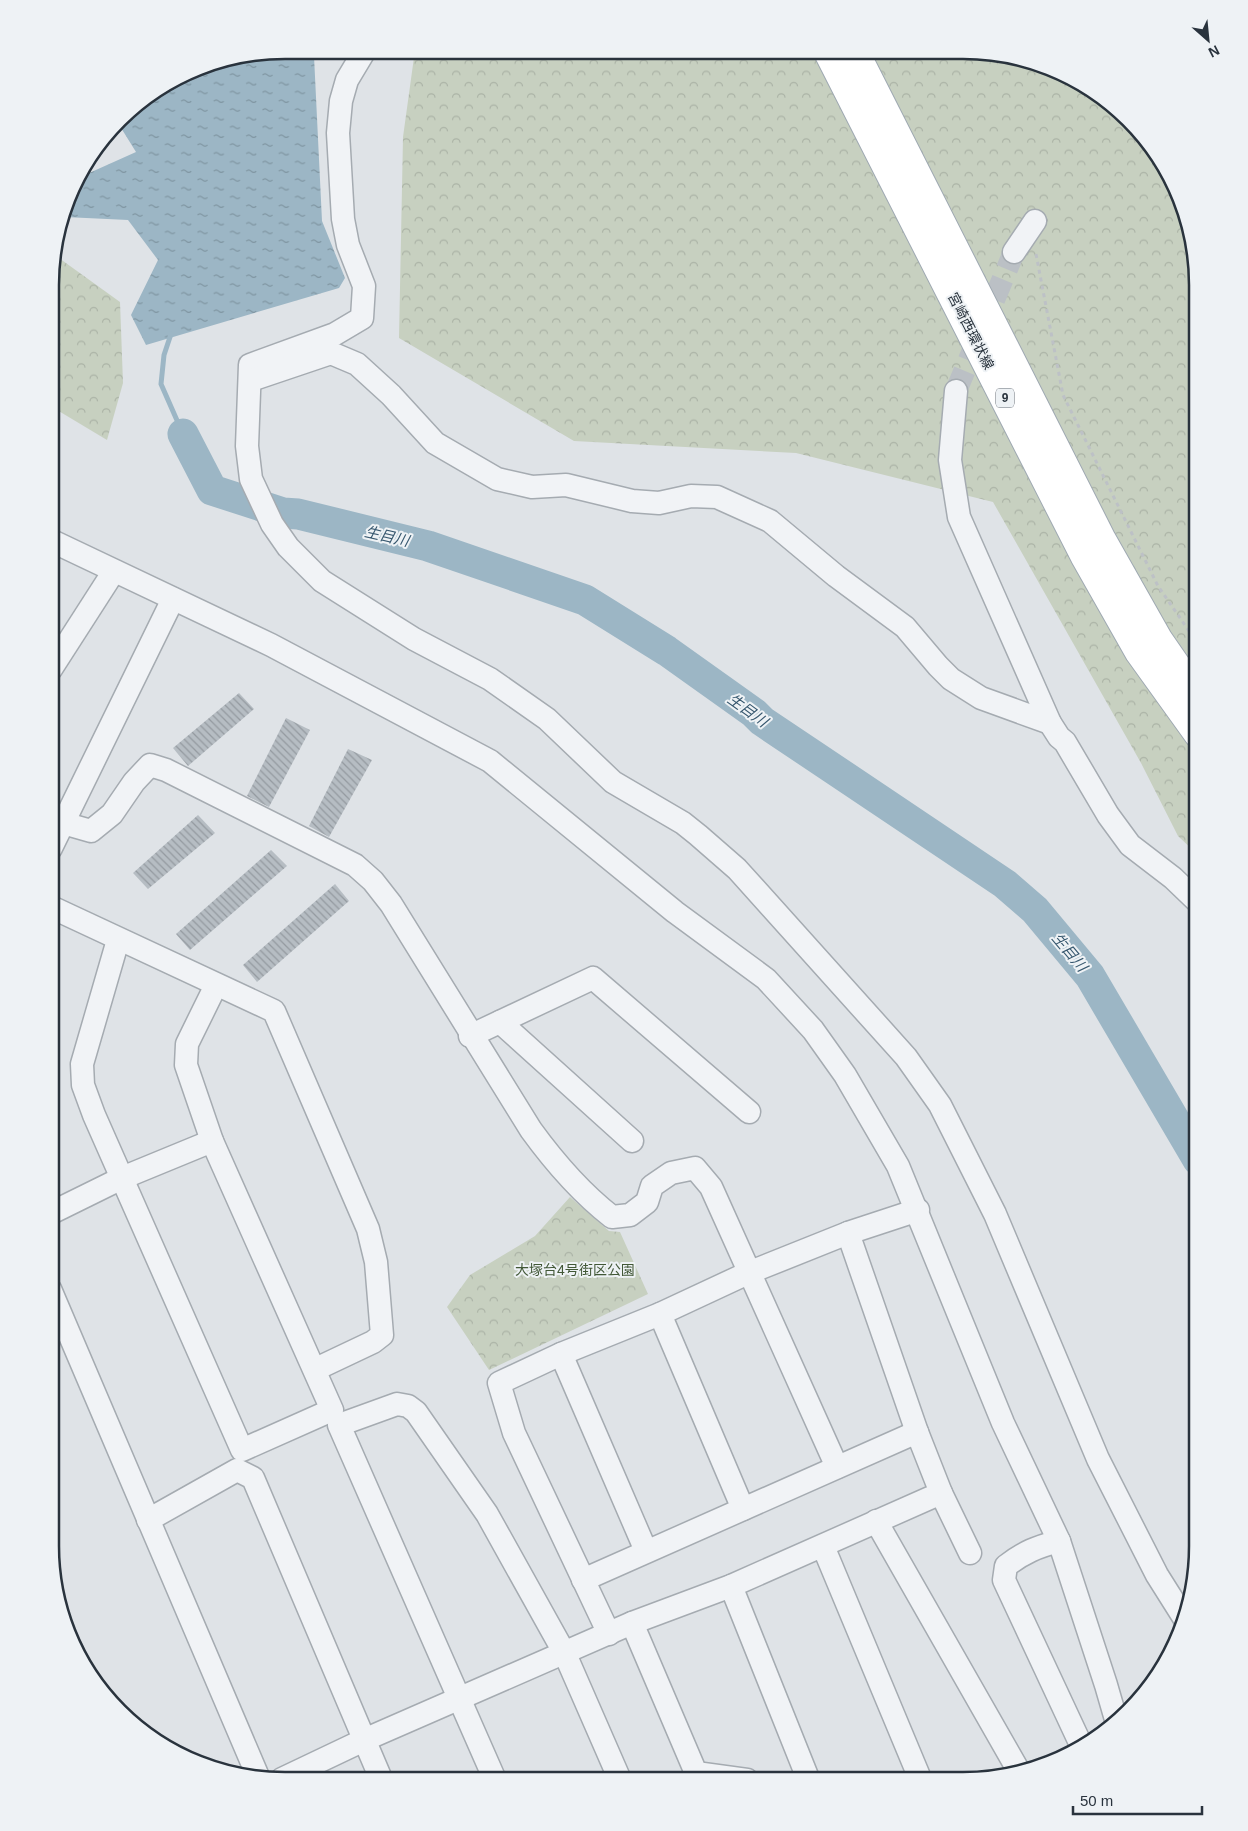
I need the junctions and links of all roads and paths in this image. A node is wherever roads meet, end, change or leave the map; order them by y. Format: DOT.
graph roads {
  1 [pos="360,59"];
  2 [pos="832,59"];
  3 [pos="859,59"];
  4 [pos="1035,221"];
  5 [pos="1014,252"];
  6 [pos="251,380"];
  7 [pos="956,390"];
  8 [pos="59,544"];
  9 [pos="114,571"];
  10 [pos="174,599"];
  11 [pos="1189,631"];
  12 [pos="59,652"];
  13 [pos="1189,684"];
  14 [pos="1189,721"];
  15 [pos="1050,723"];
  16 [pos="59,816"];
  17 [pos="59,821"];
  18 [pos="1189,893"];
  19 [pos="59,911"];
  20 [pos="118,940"];
  21 [pos="216,985"];
  22 [pos="500,1022"];
  23 [pos="470,1036"];
  24 [pos="749,1112"];
  25 [pos="212,1141"];
  26 [pos="632,1141"];
  27 [pos="122,1178"];
  28 [pos="59,1209"];
  29 [pos="918,1210"];
  30 [pos="848,1233"];
  31 [pos="748,1273"];
  32 [pos="59,1310"];
  33 [pos="660,1314"];
  34 [pos="561,1354"];
  35 [pos="316,1369"];
  36 [pos="917,1432"];
  37 [pos="836,1467"];
  38 [pos="941,1493"];
  39 [pos="743,1509"];
  40 [pos="148,1520"];
  41 [pos="876,1521"];
  42 [pos="1059,1541"];
  43 [pos="822,1546"];
  44 [pos="646,1551"];
  45 [pos="970,1553"];
  46 [pos="583,1580"];
  47 [pos="731,1586"];
  48 [pos="1180,1611"];
  49 [pos="632,1623"];
  50 [pos="609,1634"];
  51 [pos="565,1654"];
  52 [pos="460,1699"];
  53 [pos="1114,1714"];
  54 [pos="364,1740"];
  55 [pos="1079,1740"];
  56 [pos="1017,1766"];
  57 [pos="255,1770"];
  58 [pos="297,1772"];
  59 [pos="378,1772"];
  60 [pos="492,1772"];
  61 [pos="617,1772"];
  62 [pos="696,1772"];
  63 [pos="805,1772"];
  64 [pos="917,1772"];
  1 -- 6 [label="street"];
  2 -- 14 [label="main road, 宮崎西環状線 / 9"];
  3 -- 13 [label="main road, 宮崎西環状線 / 9"];
  4 -- 5 [label="street"];
  4 -- 11 [label="path"];
  6 -- 15 [label="street"];
  6 -- 48 [label="street"];
  7 -- 15 [label="street"];
  8 -- 9 [label="street"];
  9 -- 10 [label="street"];
  9 -- 12 [label="street"];
  10 -- 16 [label="street"];
  10 -- 29 [label="street"];
  15 -- 18 [label="street"];
  17 -- 23 [label="street"];
  19 -- 20 [label="street"];
  20 -- 21 [label="street"];
  20 -- 27 [label="street"];
  21 -- 25 [label="street"];
  21 -- 35 [label="street"];
  22 -- 23 [label="street"];
  22 -- 24 [label="street"];
  22 -- 26 [label="street"];
  23 -- 31 [label="street"];
  25 -- 27 [label="street"];
  25 -- 35 [label="street"];
  27 -- 28 [label="street"];
  27 -- 35 [label="street"];
  29 -- 30 [label="street"];
  29 -- 42 [label="street"];
  30 -- 31 [label="street"];
  30 -- 36 [label="street"];
  31 -- 33 [label="street"];
  31 -- 37 [label="street"];
  32 -- 40 [label="street"];
  33 -- 34 [label="street"];
  33 -- 39 [label="street"];
  34 -- 44 [label="street"];
  34 -- 46 [label="street"];
  36 -- 37 [label="street"];
  36 -- 38 [label="street"];
  37 -- 39 [label="street"];
  38 -- 41 [label="street"];
  38 -- 45 [label="street"];
  39 -- 44 [label="street"];
  40 -- 54 [label="street"];
  40 -- 57 [label="street"];
  41 -- 43 [label="street"];
  41 -- 56 [label="street"];
  42 -- 53 [label="street"];
  42 -- 55 [label="street"];
  43 -- 47 [label="street"];
  43 -- 64 [label="street"];
  44 -- 46 [label="street"];
  46 -- 50 [label="street"];
  47 -- 49 [label="street"];
  47 -- 63 [label="street"];
  49 -- 50 [label="street"];
  49 -- 62 [label="street"];
  50 -- 51 [label="street"];
  51 -- 52 [label="street"];
  51 -- 52 [label="street"];
  51 -- 61 [label="street"];
  52 -- 54 [label="street"];
  52 -- 60 [label="street"];
  54 -- 58 [label="street"];
  54 -- 59 [label="street"];
}
